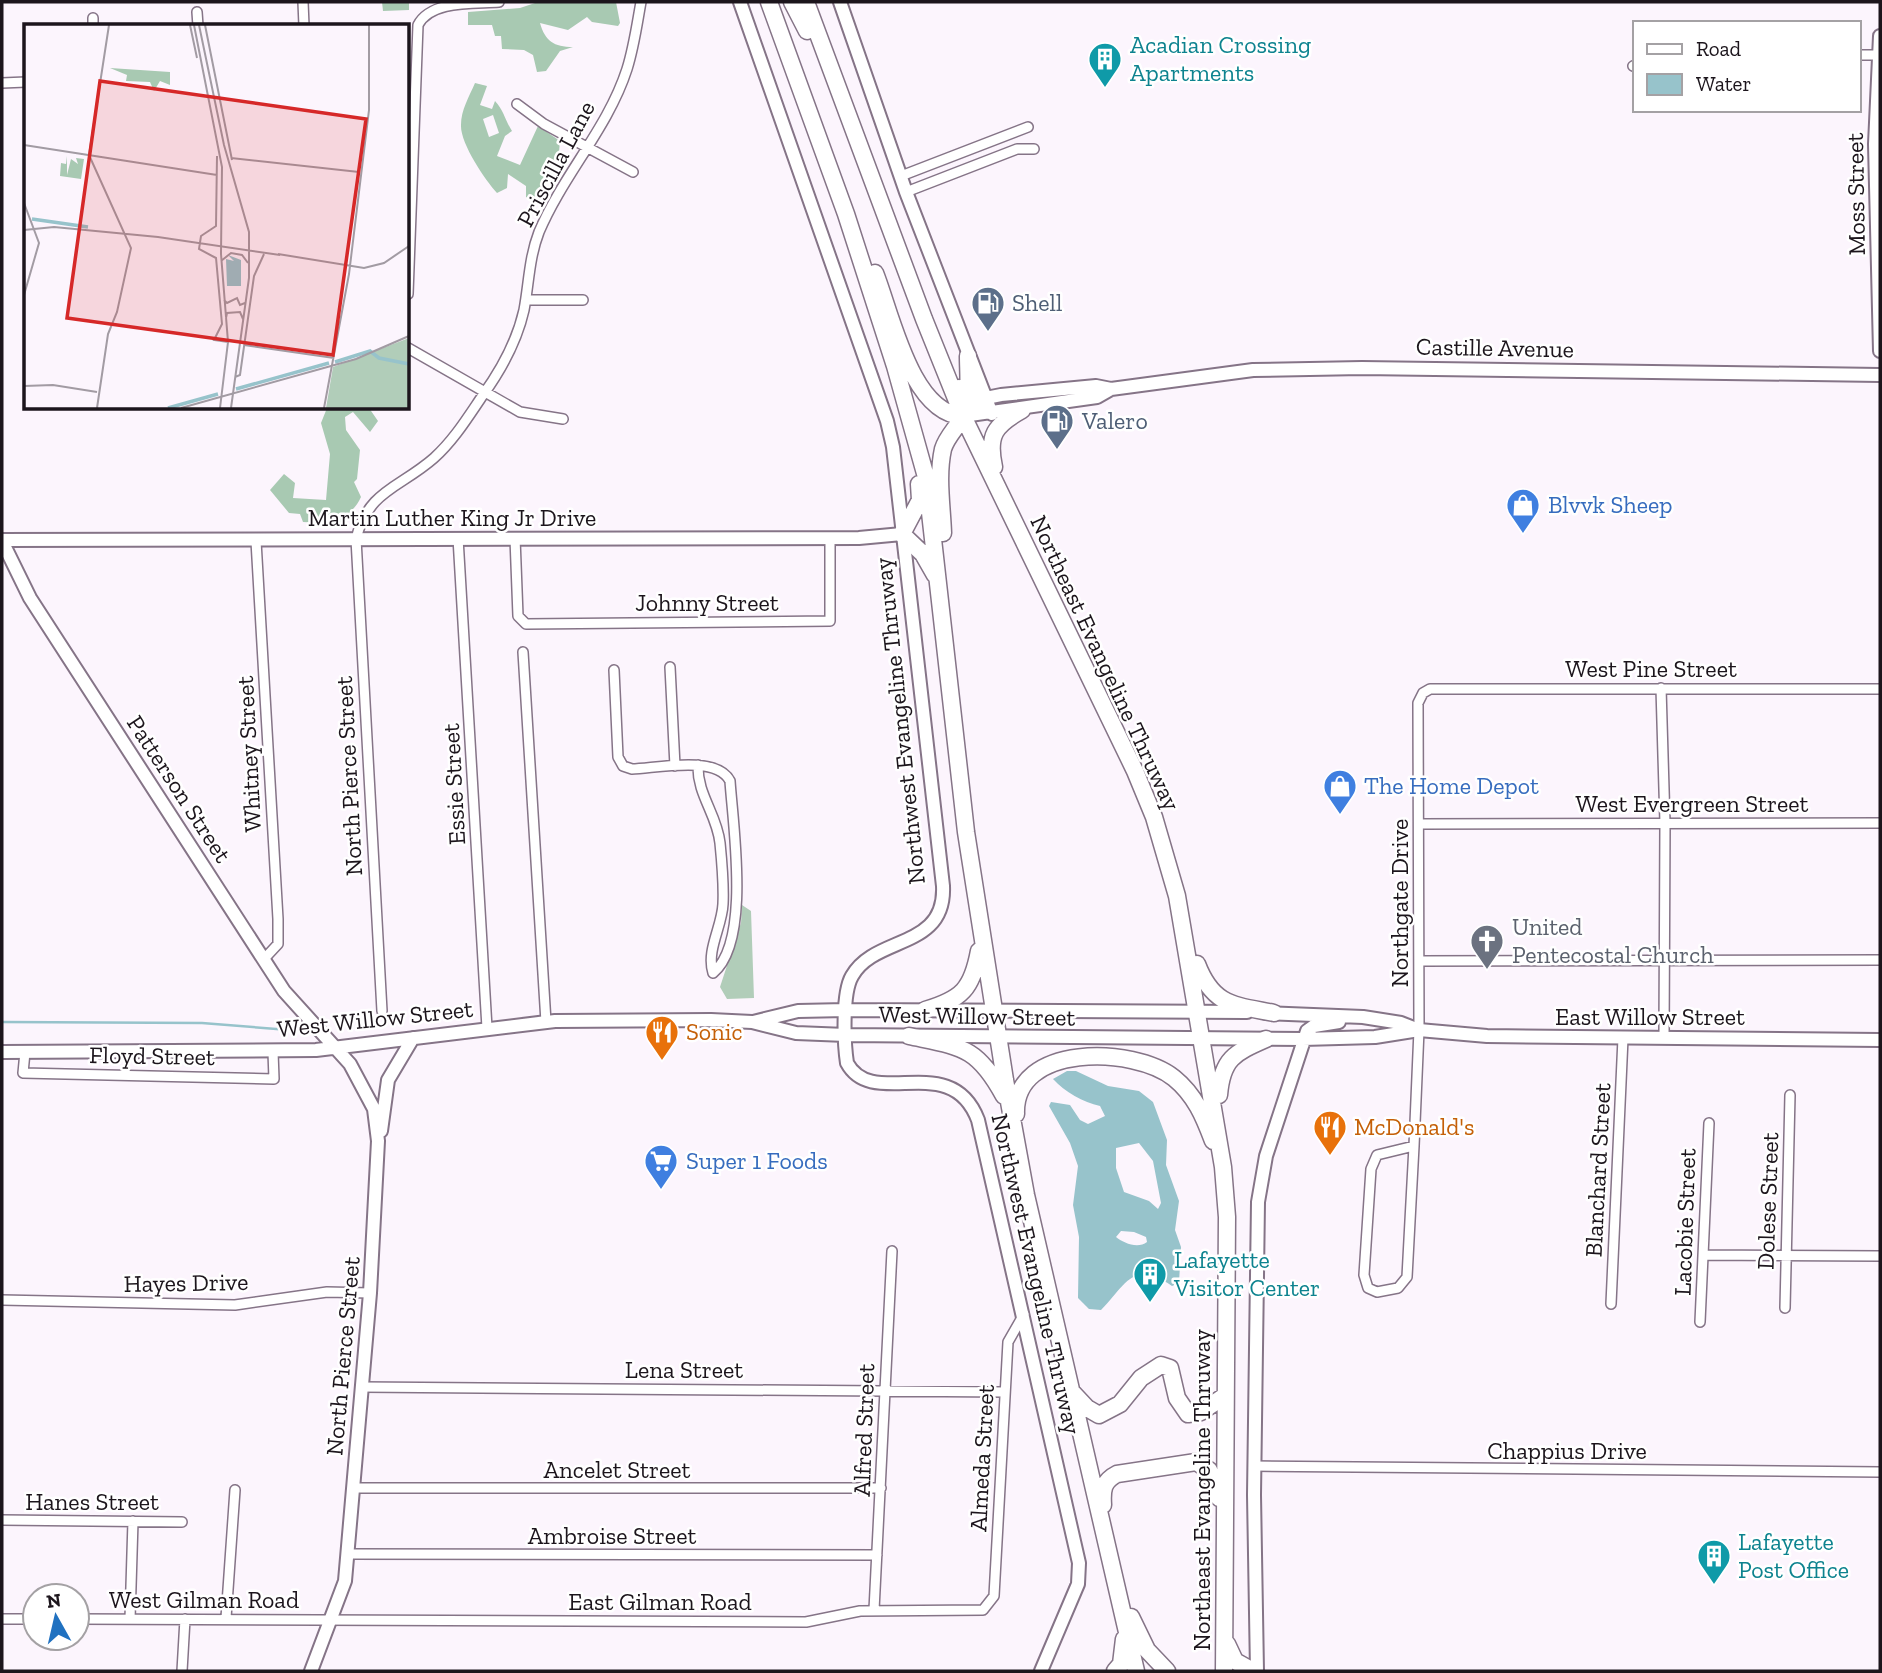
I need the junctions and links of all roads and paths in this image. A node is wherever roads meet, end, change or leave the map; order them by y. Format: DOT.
graph roads {
  1 [pos="303,2"];
  2 [pos="499,2"];
  3 [pos="641,2"];
  4 [pos="740,2"];
  5 [pos="769,2"];
  6 [pos="792,2"];
  7 [pos="806,2"];
  8 [pos="840,2"];
  9 [pos="197,12"];
  10 [pos="198,24"];
  11 [pos="304,24"];
  12 [pos="1880,36"];
  13 [pos="1861,55"];
  14 [pos="1878,55"];
  15 [pos="827,63"];
  16 [pos="24,82"];
  17 [pos="2,83"];
  18 [pos="517,104"];
  19 [pos="1028,127"];
  20 [pos="585,148"];
  21 [pos="1034,149"];
  22 [pos="633,172"];
  23 [pos="901,176"];
  24 [pos="906,192"];
  25 [pos="846,214"];
  26 [pos="410,235"];
  27 [pos="526,300"];
  28 [pos="583,300"];
  29 [pos="410,349"];
  30 [pos="1880,351"];
  31 [pos="968,356"];
  32 [pos="1880,375"];
  33 [pos="947,378"];
  34 [pos="1111,389"];
  35 [pos="967,391"];
  36 [pos="485,393"];
  37 [pos="989,406"];
  38 [pos="1022,410"];
  39 [pos="963,416"];
  40 [pos="563,419"];
  41 [pos="918,454"];
  42 [pos="1000,493"];
  43 [pos="902,534"];
  44 [pos="458,538"];
  45 [pos="515,538"];
  46 [pos="830,538"];
  47 [pos="356,539"];
  48 [pos="2,540"];
  49 [pos="256,541"];
  50 [pos="939,581"];
  51 [pos="523,652"];
  52 [pos="670,667"];
  53 [pos="948,668"];
  54 [pos="614,670"];
  55 [pos="1661,688"];
  56 [pos="1880,689"];
  57 [pos="1423,693"];
  58 [pos="698,765"];
  59 [pos="676,766"];
  60 [pos="1665,823"];
  61 [pos="1880,823"];
  62 [pos="1419,824"];
  63 [pos="733,844"];
  64 [pos="720,845"];
  65 [pos="720,919"];
  66 [pos="736,922"];
  67 [pos="1186,937"];
  68 [pos="982,938"];
  69 [pos="264,959"];
  70 [pos="1666,960"];
  71 [pos="1880,960"];
  72 [pos="1420,961"];
  73 [pos="846,1010"];
  74 [pos="925,1010"];
  75 [pos="993,1010"];
  76 [pos="382,1011"];
  77 [pos="1199,1012"];
  78 [pos="1274,1013"];
  79 [pos="1363,1017"];
  80 [pos="546,1022"];
  81 [pos="752,1022"];
  82 [pos="487,1028"];
  83 [pos="1419,1030"];
  84 [pos="846,1035"];
  85 [pos="909,1036"];
  86 [pos="998,1037"];
  87 [pos="413,1038"];
  88 [pos="1623,1038"];
  89 [pos="1664,1038"];
  90 [pos="1203,1039"];
  91 [pos="1266,1039"];
  92 [pos="1303,1039"];
  93 [pos="1880,1040"];
  94 [pos="337,1049"];
  95 [pos="2,1052"];
  96 [pos="25,1052"];
  97 [pos="273,1052"];
  98 [pos="1790,1096"];
  99 [pos="1010,1110"];
  100 [pos="1216,1118"];
  101 [pos="1709,1123"];
  102 [pos="378,1141"];
  103 [pos="1016,1142"];
  104 [pos="1414,1146"];
  105 [pos="1223,1167"];
  106 [pos="891,1251"];
  107 [pos="1703,1255"];
  108 [pos="1786,1256"];
  109 [pos="1880,1256"];
  110 [pos="370,1293"];
  111 [pos="2,1300"];
  112 [pos="1612,1304"];
  113 [pos="1785,1308"];
  114 [pos="1024,1314"];
  115 [pos="1700,1322"];
  116 [pos="362,1387"];
  117 [pos="884,1390"];
  118 [pos="1070,1390"];
  119 [pos="1005,1392"];
  120 [pos="1223,1397"];
  121 [pos="1254,1466"];
  122 [pos="1880,1472"];
  123 [pos="354,1488"];
  124 [pos="881,1488"];
  125 [pos="235,1490"];
  126 [pos="1223,1514"];
  127 [pos="2,1520"];
  128 [pos="133,1521"];
  129 [pos="182,1522"];
  130 [pos="1104,1529"];
  131 [pos="1110,1552"];
  132 [pos="347,1555"];
  133 [pos="877,1555"];
  134 [pos="988,1606"];
  135 [pos="874,1610"];
  136 [pos="1124,1616"];
  137 [pos="226,1618"];
  138 [pos="2,1619"];
  139 [pos="21,1619"];
  140 [pos="91,1619"];
  141 [pos="130,1619"];
  142 [pos="185,1619"];
  143 [pos="330,1619"];
  144 [pos="1224,1637"];
  145 [pos="182,1671"];
  146 [pos="311,1671"];
  147 [pos="1041,1671"];
  148 [pos="1115,1671"];
  149 [pos="1136,1671"];
  150 [pos="1167,1671"];
  151 [pos="1224,1671"];
  152 [pos="1255,1671"];
  1 -- 11 [label="street"];
  2 -- 26 [label="street"];
  3 -- 20 [label="street, Priscilla Lane"];
  4 -- 43 [label="street, Northwest Evangeline Thruway"];
  5 -- 25 [label="highway, Northwest Evangeline Thruway"];
  6 -- 15 [label="highway"];
  7 -- 15 [label="highway, Northeast Evangeline Thruway"];
  8 -- 23 [label="street"];
  9 -- 10 [label="street"];
  12 -- 14 [label="street, Moss Street"];
  13 -- 14 [label="street"];
  14 -- 30 [label="street, Moss Street"];
  15 -- 33 [label="highway, Northeast Evangeline Thruway"];
  16 -- 17 [label="street"];
  18 -- 20 [label="street"];
  19 -- 23 [label="street"];
  20 -- 22 [label="street"];
  20 -- 27 [label="street, Priscilla Lane"];
  21 -- 24 [label="street"];
  23 -- 24 [label="street"];
  24 -- 31 [label="street"];
  25 -- 39 [label="highway"];
  25 -- 41 [label="highway, Northwest Evangeline Thruway"];
  27 -- 28 [label="street"];
  27 -- 36 [label="street, Priscilla Lane"];
  29 -- 36 [label="street"];
  31 -- 35 [label="highway"];
  31 -- 37 [label="street"];
  32 -- 34 [label="street, Castille Avenue"];
  33 -- 35 [label="highway"];
  33 -- 39 [label="highway, Northeast Evangeline Thruway"];
  34 -- 37 [label="street, Castille Avenue"];
  34 -- 38 [label="street, Castille Avenue"];
  35 -- 37 [label="highway"];
  35 -- 39 [label="highway"];
  36 -- 40 [label="street"];
  36 -- 47 [label="street, Priscilla Lane"];
  37 -- 38 [label="street, Castille Avenue"];
  37 -- 39 [label="street"];
  38 -- 42 [label="highway"];
  39 -- 42 [label="highway, Northeast Evangeline Thruway"];
  39 -- 53 [label="highway"];
  41 -- 43 [label="highway"];
  41 -- 50 [label="highway, Northwest Evangeline Thruway"];
  42 -- 67 [label="highway, Northeast Evangeline Thruway"];
  43 -- 46 [label="street, Martin Luther King Jr Drive"];
  43 -- 50 [label="highway"];
  43 -- 73 [label="street, Northwest Evangeline Thruway"];
  44 -- 45 [label="street, Martin Luther King Jr Drive"];
  44 -- 47 [label="street, Martin Luther King Jr Drive"];
  44 -- 82 [label="street, Essie Street"];
  45 -- 46 [label="street, Martin Luther King Jr Drive"];
  45 -- 46 [label="street, Johnny Street"];
  47 -- 49 [label="street, Martin Luther King Jr Drive"];
  47 -- 76 [label="street, North Pierce Street"];
  48 -- 49 [label="street, Martin Luther King Jr Drive"];
  48 -- 69 [label="street, Patterson Street"];
  49 -- 69 [label="street, Whitney Street"];
  50 -- 53 [label="highway, Northwest Evangeline Thruway"];
  51 -- 80 [label="street"];
  52 -- 59 [label="street"];
  53 -- 68 [label="highway, Northwest Evangeline Thruway"];
  54 -- 59 [label="street"];
  55 -- 56 [label="street, West Pine Street"];
  55 -- 57 [label="street, West Pine Street"];
  55 -- 60 [label="street"];
  57 -- 62 [label="street, Northgate Drive"];
  58 -- 59 [label="street"];
  58 -- 63 [label="street"];
  58 -- 64 [label="street"];
  60 -- 61 [label="street, West Evergreen Street"];
  60 -- 62 [label="street, West Evergreen Street"];
  60 -- 70 [label="street"];
  62 -- 72 [label="street, Northgate Drive"];
  63 -- 64 [label="street"];
  63 -- 66 [label="street"];
  64 -- 65 [label="street"];
  65 -- 66 [label="street"];
  65 -- 66 [label="street"];
  67 -- 77 [label="highway, Northeast Evangeline Thruway"];
  67 -- 78 [label="highway"];
  68 -- 74 [label="highway"];
  68 -- 75 [label="highway, Northwest Evangeline Thruway"];
  69 -- 94 [label="street, Patterson Street"];
  70 -- 71 [label="street"];
  70 -- 72 [label="street"];
  70 -- 89 [label="street"];
  72 -- 83 [label="street, Northgate Drive"];
  73 -- 74 [label="street, West Willow Street"];
  73 -- 81 [label="street, West Willow Street"];
  73 -- 84 [label="street, Northwest Evangeline Thruway"];
  74 -- 75 [label="street, West Willow Street"];
  75 -- 77 [label="street, West Willow Street"];
  75 -- 86 [label="highway, Northwest Evangeline Thruway"];
  77 -- 78 [label="street, East Willow Street"];
  77 -- 90 [label="highway, Northeast Evangeline Thruway"];
  78 -- 79 [label="street, East Willow Street"];
  79 -- 83 [label="street, East Willow Street"];
  79 -- 92 [label="street"];
  80 -- 81 [label="street, West Willow Street"];
  80 -- 82 [label="street, West Willow Street"];
  81 -- 84 [label="street, West Willow Street"];
  82 -- 87 [label="street, West Willow Street"];
  83 -- 88 [label="street, East Willow Street"];
  83 -- 92 [label="street, East Willow Street"];
  83 -- 104 [label="street, Northgate Drive"];
  84 -- 85 [label="street, West Willow Street"];
  84 -- 114 [label="street, Northwest Evangeline Thruway"];
  85 -- 86 [label="street, West Willow Street"];
  85 -- 99 [label="highway"];
  86 -- 90 [label="street, West Willow Street"];
  86 -- 99 [label="highway, Northwest Evangeline Thruway"];
  87 -- 94 [label="street, West Willow Street"];
  87 -- 102 [label="street"];
  88 -- 89 [label="street, East Willow Street"];
  88 -- 112 [label="street, Blanchard Street"];
  89 -- 93 [label="street, East Willow Street"];
  90 -- 91 [label="street, East Willow Street"];
  90 -- 100 [label="highway, Northeast Evangeline Thruway"];
  91 -- 92 [label="street, East Willow Street"];
  91 -- 100 [label="highway"];
  92 -- 121 [label="street"];
  94 -- 97 [label="street, West Willow Street"];
  94 -- 102 [label="street, North Pierce Street"];
  95 -- 96 [label="street, West Willow Street"];
  96 -- 97 [label="street, West Willow Street"];
  96 -- 97 [label="street, Floyd Street"];
  98 -- 108 [label="street, Dolese Street"];
  99 -- 103 [label="highway, Northwest Evangeline Thruway"];
  100 -- 105 [label="highway, Northeast Evangeline Thruway"];
  101 -- 107 [label="street, Lacobie Street"];
  102 -- 110 [label="street, North Pierce Street"];
  103 -- 105 [label="highway"];
  103 -- 118 [label="highway, Northwest Evangeline Thruway"];
  104 -- 104 [label="street, Northgate Drive"];
  105 -- 120 [label="highway, Northeast Evangeline Thruway"];
  106 -- 117 [label="street, Alfred Street"];
  107 -- 108 [label="street"];
  107 -- 115 [label="street, Lacobie Street"];
  108 -- 109 [label="street"];
  108 -- 113 [label="street, Dolese Street"];
  110 -- 111 [label="street, Hayes Drive"];
  110 -- 116 [label="street, North Pierce Street"];
  114 -- 119 [label="street, Almeda Street"];
  114 -- 147 [label="street, Northwest Evangeline Thruway"];
  116 -- 117 [label="street, Lena Street"];
  116 -- 123 [label="street, North Pierce Street"];
  117 -- 119 [label="street, Lena Street"];
  117 -- 124 [label="street, Alfred Street"];
  118 -- 120 [label="highway"];
  118 -- 130 [label="highway, Northwest Evangeline Thruway"];
  119 -- 134 [label="street, Almeda Street"];
  120 -- 126 [label="highway, Northeast Evangeline Thruway"];
  121 -- 122 [label="street, Chappius Drive"];
  121 -- 152 [label="street"];
  123 -- 124 [label="street, Ancelet Street"];
  123 -- 132 [label="street, North Pierce Street"];
  124 -- 133 [label="street, Alfred Street"];
  125 -- 137 [label="street"];
  126 -- 130 [label="highway"];
  126 -- 144 [label="highway, Northeast Evangeline Thruway"];
  127 -- 128 [label="street, Hanes Street"];
  128 -- 129 [label="street, Hanes Street"];
  128 -- 141 [label="street"];
  130 -- 131 [label="highway, Northwest Evangeline Thruway"];
  131 -- 136 [label="highway, Northwest Evangeline Thruway"];
  131 -- 150 [label="highway"];
  132 -- 133 [label="street, Ambroise Street"];
  132 -- 143 [label="street, North Pierce Street"];
  133 -- 135 [label="street, Alfred Street"];
  134 -- 135 [label="street, East Gilman Road"];
  135 -- 143 [label="street, East Gilman Road"];
  136 -- 148 [label="highway"];
  136 -- 149 [label="highway, Northwest Evangeline Thruway"];
  137 -- 142 [label="street, West Gilman Road"];
  137 -- 143 [label="street, West Gilman Road"];
  138 -- 139 [label="street"];
  140 -- 141 [label="street, West Gilman Road"];
  141 -- 142 [label="street, West Gilman Road"];
  142 -- 145 [label="street"];
  143 -- 146 [label="street, North Pierce Street"];
  144 -- 151 [label="highway, Northeast Evangeline Thruway"];
  144 -- 152 [label="highway"];
}
